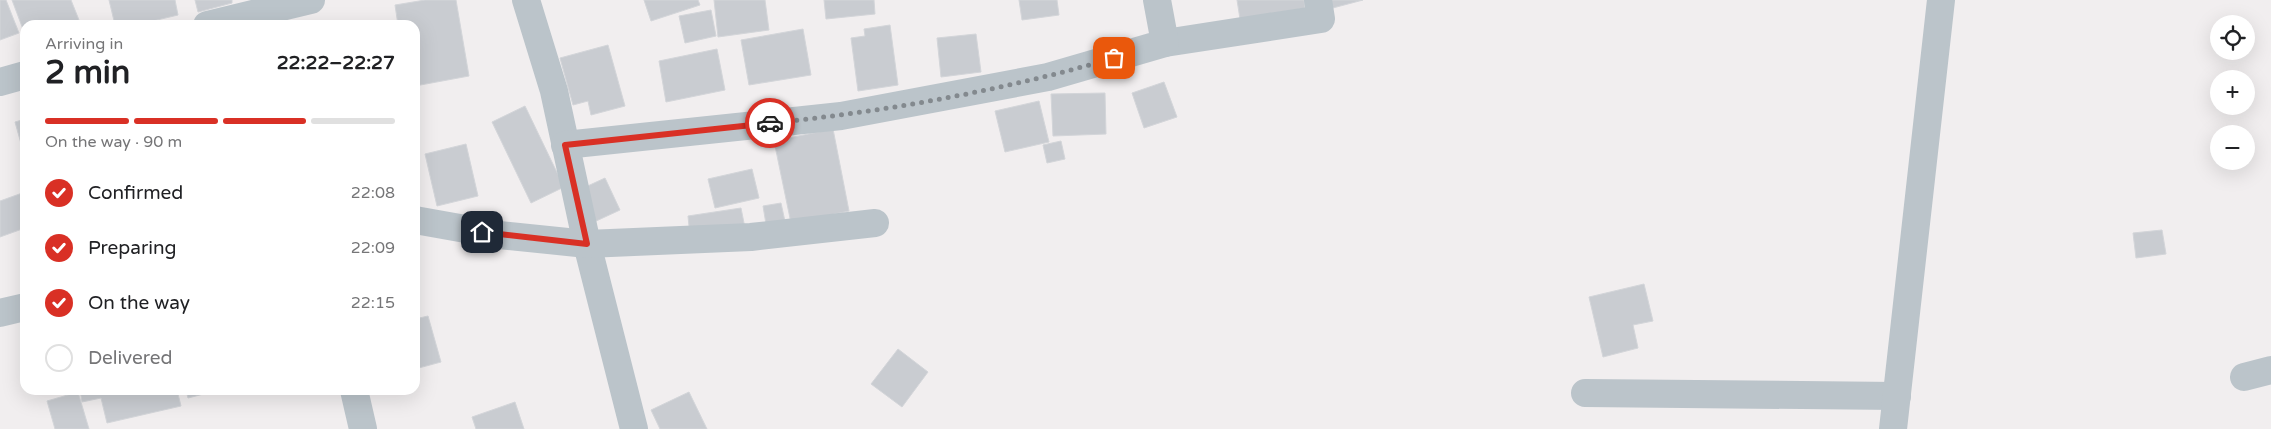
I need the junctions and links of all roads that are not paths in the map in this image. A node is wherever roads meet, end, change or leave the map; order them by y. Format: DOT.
graph roads {
  1 [pos="526,0"];
  2 [pos="1157,0"];
  3 [pos="1318,0"];
  4 [pos="1941,0"];
  5 [pos="297,10"];
  6 [pos="238,20"];
  7 [pos="1165,43"];
  8 [pos="20,76"];
  9 [pos="0,82"];
  10 [pos="565,145"];
  11 [pos="420,221"];
  12 [pos="875,222"];
  13 [pos="587,244"];
  14 [pos="20,307"];
  15 [pos="0,313"];
  16 [pos="2271,370"];
  17 [pos="2244,377"];
  18 [pos="1585,393"];
  19 [pos="355,395"];
  20 [pos="1896,396"];
  21 [pos="363,429"];
  22 [pos="634,429"];
  23 [pos="1893,429"];
  1 -- 10 [label="street"];
  2 -- 7 [label="street"];
  3 -- 7 [label="street"];
  4 -- 20 [label="street"];
  5 -- 6 [label="street"];
  7 -- 10 [label="street"];
  8 -- 9 [label="street"];
  10 -- 13 [label="street"];
  11 -- 13 [label="street"];
  12 -- 13 [label="street"];
  13 -- 22 [label="street"];
  14 -- 15 [label="street"];
  16 -- 17 [label="street"];
  18 -- 20 [label="street"];
  19 -- 21 [label="street"];
  20 -- 23 [label="street"];
}
